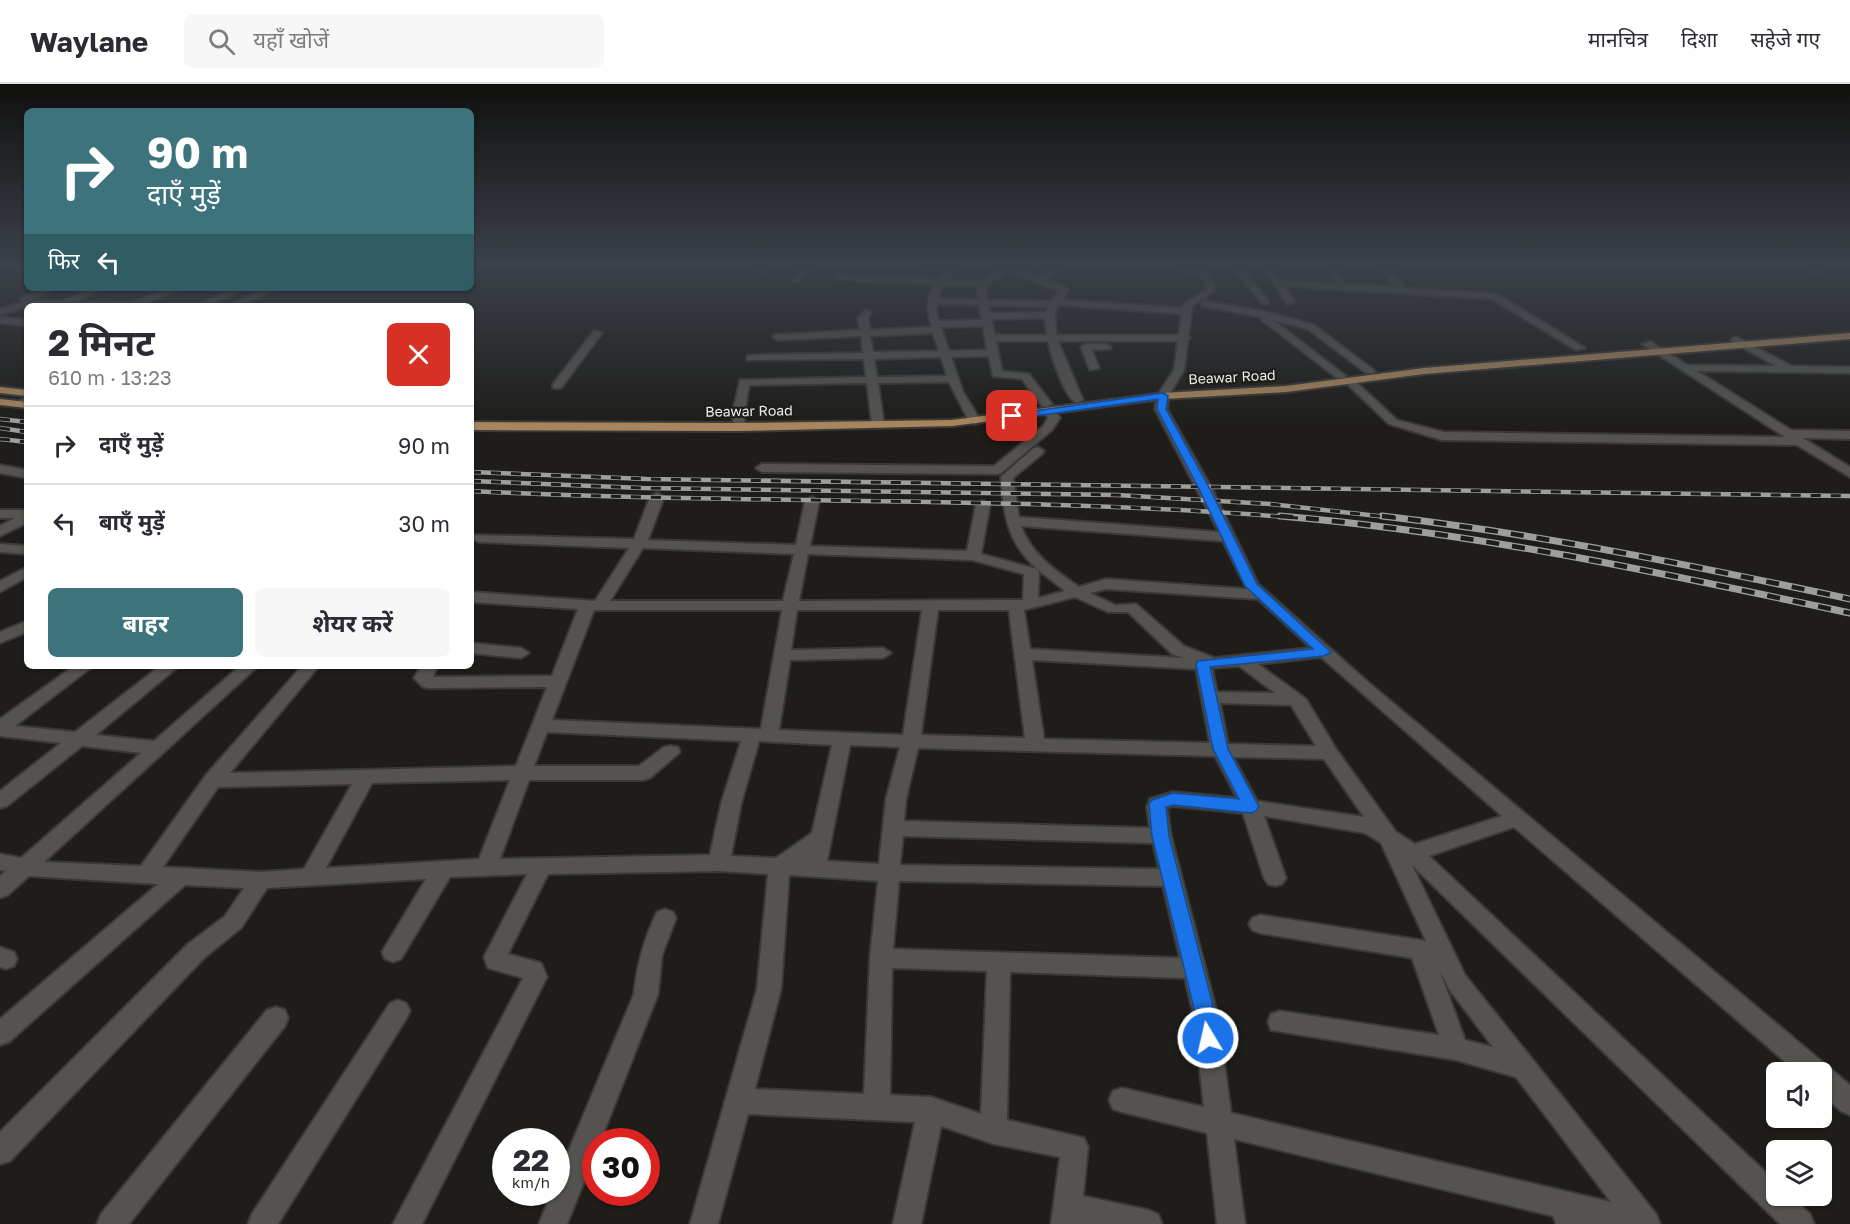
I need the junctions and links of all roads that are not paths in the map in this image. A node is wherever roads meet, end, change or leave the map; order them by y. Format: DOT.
graph roads {
  1 [pos="863,318"];
  2 [pos="933,318"];
  3 [pos="1000,318"];
  4 [pos="1051,318"];
  5 [pos="1131,318"];
  6 [pos="1169,318"];
  7 [pos="1186,318"];
  8 [pos="1265,318"];
  9 [pos="1276,318"];
  10 [pos="1530,318"];
  11 [pos="987,319"];
  12 [pos="0,320"];
  13 [pos="24,323"];
  14 [pos="1155,323"];
  15 [pos="936,327"];
  16 [pos="1850,331"];
  17 [pos="597,333"];
  18 [pos="865,333"];
  19 [pos="1850,336"];
  20 [pos="778,337"];
  21 [pos="990,338"];
  22 [pos="1054,338"];
  23 [pos="1736,340"];
  24 [pos="1184,344"];
  25 [pos="1647,344"];
  26 [pos="1748,346"];
  27 [pos="1167,348"];
  28 [pos="1580,348"];
  29 [pos="1658,351"];
  30 [pos="945,353"];
  31 [pos="993,353"];
  32 [pos="868,355"];
  33 [pos="751,358"];
  34 [pos="1094,368"];
  35 [pos="1685,368"];
  36 [pos="1790,369"];
  37 [pos="1834,370"];
  38 [pos="1850,370"];
  39 [pos="1370,371"];
  40 [pos="1850,378"];
  41 [pos="953,379"];
  42 [pos="1346,379"];
  43 [pos="871,380"];
  44 [pos="557,386"];
  45 [pos="0,390"];
  46 [pos="1165,392"];
  47 [pos="24,393"];
  48 [pos="1077,400"];
  49 [pos="0,402"];
  50 [pos="24,403"];
  51 [pos="1048,408"];
  52 [pos="972,416"];
  53 [pos="474,417"];
  54 [pos="877,419"];
  55 [pos="738,422"];
  56 [pos="474,426"];
  57 [pos="1789,434"];
  58 [pos="1850,435"];
  59 [pos="1801,441"];
  60 [pos="1038,451"];
  61 [pos="762,468"];
  62 [pos="0,469"];
  63 [pos="1850,472"];
  64 [pos="24,473"];
  65 [pos="657,497"];
  66 [pos="812,501"];
  67 [pos="982,505"];
  68 [pos="0,514"];
  69 [pos="24,516"];
  70 [pos="24,518"];
  71 [pos="1012,521"];
  72 [pos="0,532"];
  73 [pos="1227,537"];
  74 [pos="479,538"];
  75 [pos="639,544"];
  76 [pos="802,548"];
  77 [pos="2,550"];
  78 [pos="24,550"];
  79 [pos="973,556"];
  80 [pos="24,574"];
  81 [pos="0,587"];
  82 [pos="1078,592"];
  83 [pos="1261,595"];
  84 [pos="477,597"];
  85 [pos="594,605"];
  86 [pos="931,605"];
  87 [pos="1023,605"];
  88 [pos="790,606"];
  89 [pos="24,627"];
  90 [pos="0,638"];
  91 [pos="474,648"];
  92 [pos="1324,652"];
  93 [pos="520,653"];
  94 [pos="883,653"];
  95 [pos="1023,654"];
  96 [pos="782,655"];
  97 [pos="1242,660"];
  98 [pos="1208,663"];
  99 [pos="80,669"];
  100 [pos="167,669"];
  101 [pos="247,669"];
  102 [pos="308,669"];
  103 [pos="428,669"];
  104 [pos="559,681"];
  105 [pos="1209,697"];
  106 [pos="1294,699"];
  107 [pos="542,726"];
  108 [pos="0,729"];
  109 [pos="760,735"];
  110 [pos="79,739"];
  111 [pos="842,739"];
  112 [pos="911,741"];
  113 [pos="1035,743"];
  114 [pos="157,748"];
  115 [pos="1220,749"];
  116 [pos="671,752"];
  117 [pos="1329,753"];
  118 [pos="524,773"];
  119 [pos="366,777"];
  120 [pos="213,780"];
  121 [pos="0,801"];
  122 [pos="1251,807"];
  123 [pos="1517,819"];
  124 [pos="893,828"];
  125 [pos="1161,836"];
  126 [pos="822,837"];
  127 [pos="1389,838"];
  128 [pos="1413,853"];
  129 [pos="0,862"];
  130 [pos="719,863"];
  131 [pos="542,866"];
  132 [pos="26,867"];
  133 [pos="486,867"];
  134 [pos="779,867"];
  135 [pos="815,869"];
  136 [pos="443,870"];
  137 [pos="889,873"];
  138 [pos="146,875"];
  139 [pos="181,876"];
  140 [pos="310,877"];
  141 [pos="1171,878"];
  142 [pos="1275,878"];
  143 [pos="261,880"];
  144 [pos="0,889"];
  145 [pos="665,918"];
  146 [pos="1260,924"];
  147 [pos="1432,951"];
  148 [pos="393,952"];
  149 [pos="881,958"];
  150 [pos="999,962"];
  151 [pos="1194,968"];
  152 [pos="398,1011"];
  153 [pos="276,1018"];
  154 [pos="1280,1022"];
  155 [pos="0,1034"];
  156 [pos="1456,1049"];
  157 [pos="1803,1062"];
  158 [pos="1523,1067"];
  159 [pos="1832,1086"];
  160 [pos="1122,1100"];
  161 [pos="739,1101"];
  162 [pos="1850,1102"];
  163 [pos="877,1108"];
  164 [pos="931,1110"];
  165 [pos="1219,1123"];
  166 [pos="994,1131"];
  167 [pos="0,1151"];
  168 [pos="1567,1214"];
  169 [pos="1066,1215"];
  170 [pos="111,1224"];
  171 [pos="262,1224"];
  172 [pos="407,1224"];
  173 [pos="553,1224"];
  174 [pos="704,1224"];
  175 [pos="907,1224"];
  176 [pos="1148,1224"];
  177 [pos="1231,1224"];
  178 [pos="1646,1224"];
  179 [pos="1800,1224"];
  1 -- 18 [label="street"];
  2 -- 15 [label="street"];
  3 -- 11 [label="street"];
  4 -- 22 [label="street"];
  5 -- 14 [label="street"];
  6 -- 14 [label="street"];
  7 -- 24 [label="street"];
  8 -- 42 [label="street"];
  9 -- 39 [label="street"];
  10 -- 28 [label="street"];
  11 -- 15 [label="street"];
  11 -- 21 [label="street"];
  12 -- 13 [label="street"];
  14 -- 22 [label="street"];
  14 -- 24 [label="street"];
  14 -- 27 [label="street"];
  15 -- 18 [label="street"];
  15 -- 30 [label="street"];
  16 -- 23 [label="main road, Beawar Road"];
  17 -- 44 [label="street"];
  18 -- 20 [label="street"];
  18 -- 32 [label="street"];
  19 -- 26 [label="main road, Beawar Road"];
  21 -- 22 [label="street"];
  21 -- 31 [label="street"];
  22 -- 48 [label="street"];
  23 -- 25 [label="main road, Beawar Road"];
  23 -- 26 [label="street"];
  24 -- 27 [label="street"];
  24 -- 46 [label="street"];
  25 -- 28 [label="main road, Beawar Road"];
  25 -- 29 [label="street"];
  26 -- 29 [label="main road, Beawar Road"];
  26 -- 36 [label="street"];
  27 -- 34 [label="street"];
  28 -- 39 [label="main road, Beawar Road"];
  29 -- 35 [label="street"];
  29 -- 42 [label="main road, Beawar Road"];
  30 -- 31 [label="street"];
  30 -- 32 [label="street"];
  30 -- 41 [label="street"];
  31 -- 51 [label="street"];
  32 -- 33 [label="street"];
  32 -- 43 [label="street"];
  35 -- 36 [label="street"];
  35 -- 57 [label="street"];
  36 -- 37 [label="street"];
  37 -- 38 [label="street"];
  37 -- 40 [label="street"];
  39 -- 42 [label="main road, Beawar Road"];
  41 -- 43 [label="street"];
  41 -- 52 [label="street"];
  42 -- 46 [label="main road, Beawar Road"];
  42 -- 59 [label="street"];
  43 -- 54 [label="street"];
  43 -- 55 [label="street"];
  45 -- 47 [label="main road"];
  46 -- 48 [label="main road, Beawar Road"];
  46 -- 51 [label="main road, Beawar Road"];
  46 -- 73 [label="street"];
  48 -- 51 [label="main road, Beawar Road"];
  49 -- 50 [label="main road"];
  51 -- 52 [label="main road, Beawar Road"];
  51 -- 61 [label="street"];
  52 -- 54 [label="main road, Beawar Road"];
  53 -- 55 [label="main road, Beawar Road"];
  54 -- 55 [label="main road, Beawar Road"];
  55 -- 56 [label="main road, Beawar Road"];
  57 -- 58 [label="street"];
  57 -- 59 [label="street"];
  59 -- 63 [label="street"];
  60 -- 71 [label="street"];
  62 -- 64 [label="street"];
  65 -- 75 [label="street"];
  66 -- 76 [label="street"];
  67 -- 79 [label="street"];
  68 -- 69 [label="street"];
  70 -- 72 [label="street"];
  71 -- 73 [label="street"];
  71 -- 82 [label="street"];
  73 -- 83 [label="street"];
  74 -- 75 [label="street"];
  75 -- 76 [label="street"];
  75 -- 85 [label="street"];
  76 -- 79 [label="street"];
  76 -- 88 [label="street"];
  77 -- 78 [label="street"];
  79 -- 87 [label="street"];
  80 -- 81 [label="street"];
  82 -- 83 [label="street"];
  82 -- 87 [label="street"];
  82 -- 98 [label="street"];
  83 -- 92 [label="street"];
  84 -- 85 [label="street"];
  85 -- 88 [label="street"];
  85 -- 104 [label="street"];
  86 -- 87 [label="street"];
  86 -- 88 [label="street"];
  86 -- 112 [label="street"];
  87 -- 95 [label="street"];
  88 -- 96 [label="street"];
  89 -- 90 [label="street"];
  91 -- 93 [label="street"];
  92 -- 97 [label="street"];
  92 -- 123 [label="street"];
  94 -- 96 [label="street"];
  95 -- 98 [label="street"];
  95 -- 113 [label="street"];
  96 -- 109 [label="street"];
  97 -- 98 [label="street"];
  97 -- 106 [label="street"];
  98 -- 105 [label="street"];
  99 -- 108 [label="street"];
  100 -- 110 [label="street"];
  101 -- 114 [label="street"];
  102 -- 120 [label="street"];
  103 -- 104 [label="street"];
  104 -- 107 [label="street"];
  105 -- 106 [label="street"];
  105 -- 115 [label="street"];
  106 -- 117 [label="street"];
  107 -- 109 [label="street"];
  107 -- 118 [label="street"];
  108 -- 110 [label="street"];
  109 -- 111 [label="street"];
  109 -- 130 [label="street"];
  110 -- 114 [label="street"];
  110 -- 121 [label="street"];
  111 -- 112 [label="street"];
  111 -- 126 [label="street"];
  112 -- 113 [label="street"];
  112 -- 124 [label="street"];
  113 -- 115 [label="street"];
  114 -- 132 [label="street"];
  115 -- 117 [label="street"];
  115 -- 122 [label="street"];
  116 -- 118 [label="street"];
  117 -- 127 [label="street"];
  118 -- 119 [label="street"];
  118 -- 133 [label="street"];
  119 -- 120 [label="street"];
  119 -- 140 [label="street"];
  120 -- 138 [label="street"];
  122 -- 125 [label="street"];
  122 -- 127 [label="street"];
  122 -- 142 [label="street"];
  123 -- 128 [label="street"];
  123 -- 157 [label="street"];
  124 -- 125 [label="street"];
  124 -- 137 [label="street"];
  125 -- 141 [label="street"];
  126 -- 134 [label="street"];
  126 -- 135 [label="street"];
  127 -- 128 [label="street"];
  127 -- 147 [label="street"];
  128 -- 179 [label="street"];
  129 -- 132 [label="street"];
  130 -- 131 [label="street"];
  130 -- 134 [label="street"];
  131 -- 133 [label="street"];
  131 -- 172 [label="street"];
  132 -- 138 [label="street"];
  132 -- 144 [label="street"];
  133 -- 136 [label="street"];
  134 -- 135 [label="street"];
  134 -- 161 [label="street"];
  135 -- 137 [label="street"];
  136 -- 140 [label="street"];
  136 -- 148 [label="street"];
  137 -- 141 [label="street"];
  137 -- 149 [label="street"];
  138 -- 139 [label="street"];
  139 -- 143 [label="street"];
  139 -- 155 [label="street"];
  140 -- 143 [label="street"];
  141 -- 151 [label="street"];
  143 -- 167 [label="street"];
  145 -- 173 [label="street"];
  146 -- 147 [label="street"];
  147 -- 156 [label="street"];
  147 -- 158 [label="street"];
  149 -- 150 [label="street"];
  149 -- 163 [label="street"];
  150 -- 151 [label="street"];
  150 -- 166 [label="street"];
  151 -- 165 [label="street"];
  152 -- 171 [label="street"];
  153 -- 170 [label="street"];
  154 -- 156 [label="street"];
  156 -- 158 [label="street"];
  158 -- 178 [label="street"];
  159 -- 162 [label="street"];
  160 -- 165 [label="street"];
  161 -- 163 [label="street"];
  161 -- 174 [label="street"];
  163 -- 164 [label="street"];
  164 -- 166 [label="street"];
  164 -- 175 [label="street"];
  165 -- 168 [label="street"];
  165 -- 177 [label="street"];
  166 -- 169 [label="street"];
  168 -- 178 [label="street"];
  169 -- 176 [label="street"];
}
